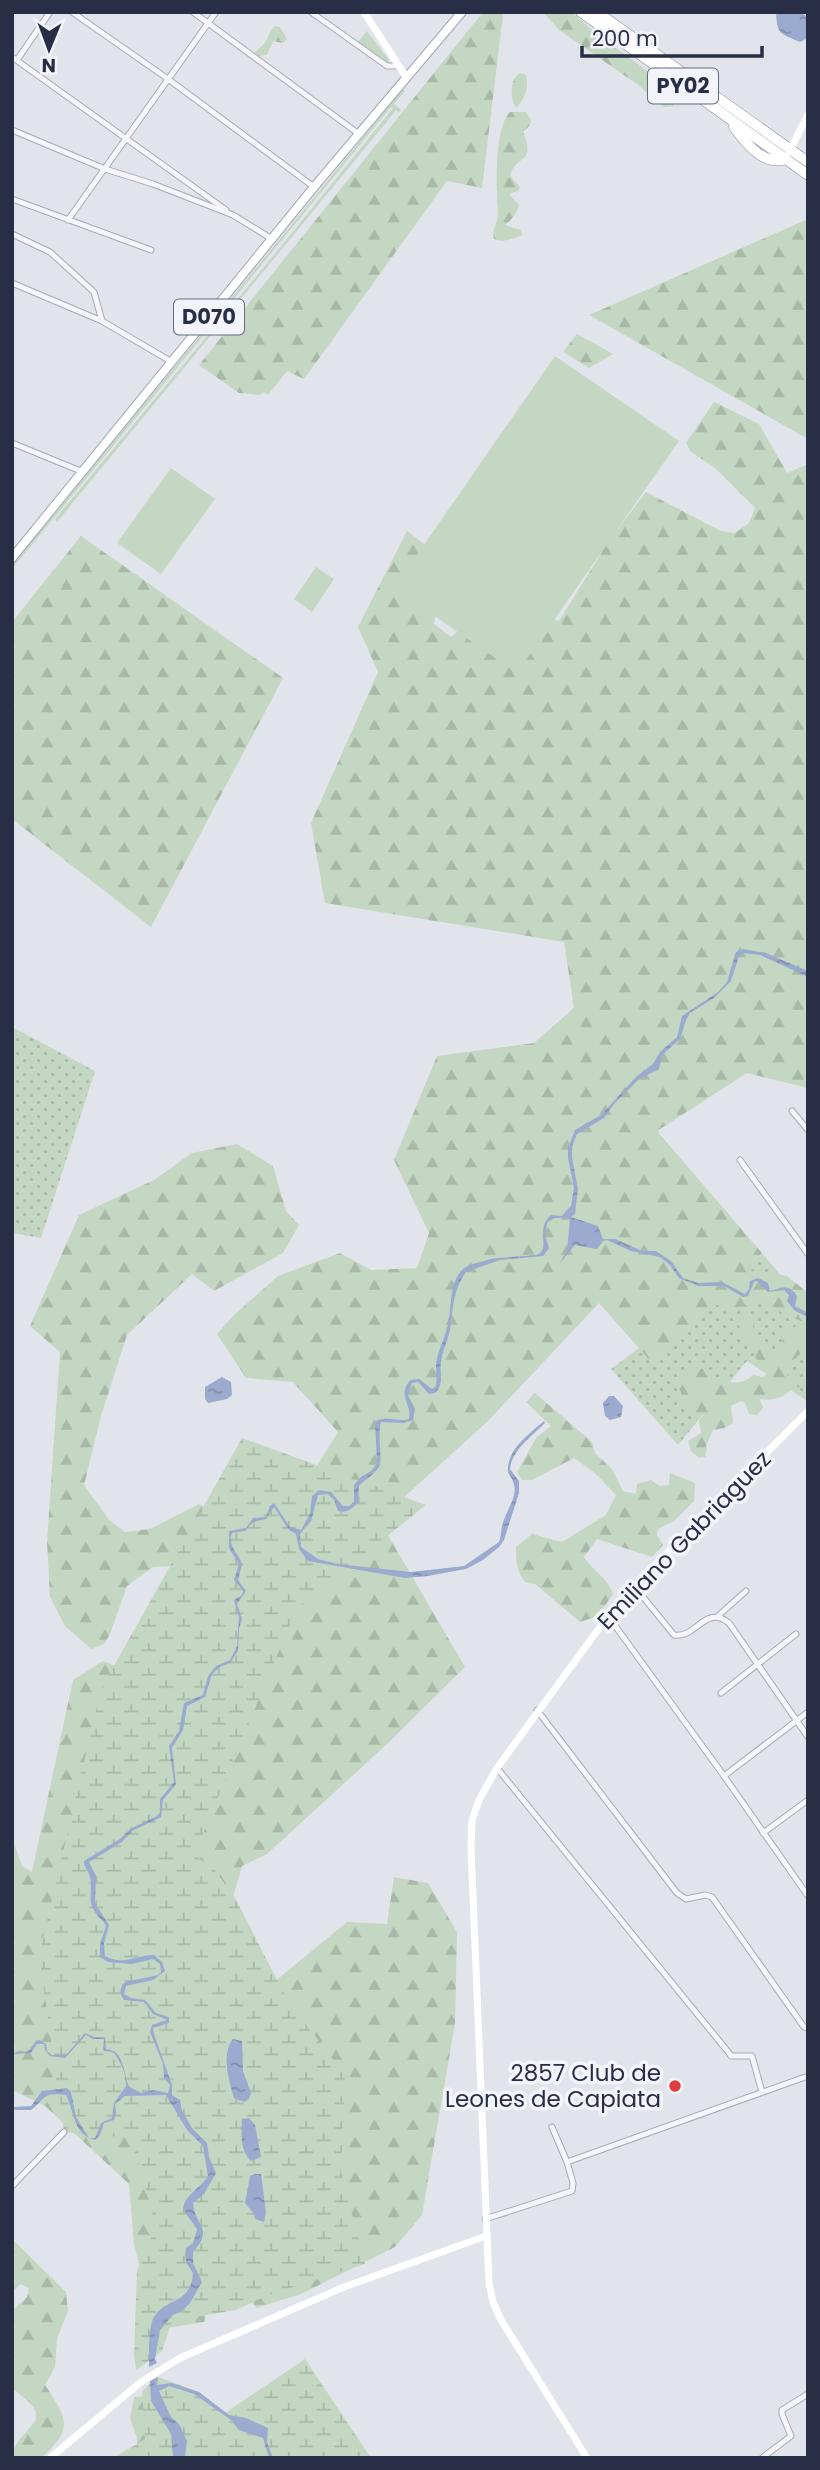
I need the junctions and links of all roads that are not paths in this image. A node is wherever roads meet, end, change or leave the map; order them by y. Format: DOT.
graph roads {
  1 [pos="50,12"];
  2 [pos="72,12"];
  3 [pos="192,12"];
  4 [pos="216,12"];
  5 [pos="311,12"];
  6 [pos="364,12"];
  7 [pos="456,12"];
  8 [pos="462,12"];
  9 [pos="581,12"];
  10 [pos="597,12"];
  11 [pos="208,24"];
  12 [pos="15,58"];
  13 [pos="397,66"];
  14 [pos="407,76"];
  15 [pos="168,79"];
  16 [pos="808,115"];
  17 [pos="12,130"];
  18 [pos="359,134"];
  19 [pos="126,139"];
  20 [pos="788,155"];
  21 [pos="808,162"];
  22 [pos="104,169"];
  23 [pos="808,175"];
  24 [pos="314,187"];
  25 [pos="12,199"];
  26 [pos="233,215"];
  27 [pos="68,220"];
  28 [pos="12,234"];
  29 [pos="272,239"];
  30 [pos="151,250"];
  31 [pos="12,283"];
  32 [pos="102,321"];
  33 [pos="172,362"];
  34 [pos="12,443"];
  35 [pos="83,471"];
  36 [pos="12,558"];
  37 [pos="792,1111"];
  38 [pos="808,1130"];
  39 [pos="740,1160"];
  40 [pos="808,1254"];
  41 [pos="808,1411"];
  42 [pos="635,1587"];
  43 [pos="746,1591"];
  44 [pos="607,1616"];
  45 [pos="718,1616"];
  46 [pos="796,1634"];
  47 [pos="757,1664"];
  48 [pos="721,1693"];
  49 [pos="537,1710"];
  50 [pos="808,1712"];
  51 [pos="797,1722"];
  52 [pos="808,1737"];
  53 [pos="497,1768"];
  54 [pos="724,1776"];
  55 [pos="808,1800"];
  56 [pos="763,1833"];
  57 [pos="808,1896"];
  58 [pos="808,2028"];
  59 [pos="808,2076"];
  60 [pos="762,2092"];
  61 [pos="552,2127"];
  62 [pos="65,2132"];
  63 [pos="567,2162"];
  64 [pos="12,2186"];
  65 [pos="485,2219"];
  66 [pos="486,2236"];
  67 [pos="808,2394"];
  68 [pos="50,2458"];
  69 [pos="587,2458"];
  70 [pos="762,2458"];
  1 -- 12 [label="street"];
  2 -- 15 [label="street"];
  3 -- 11 [label="street"];
  4 -- 11 [label="street"];
  5 -- 13 [label="street"];
  6 -- 13 [label="main road"];
  7 -- 14 [label="main road, D070"];
  8 -- 14 [label="main road, D070"];
  9 -- 20 [label="highway, PY02"];
  10 -- 20 [label="highway, PY02"];
  11 -- 15 [label="street"];
  11 -- 18 [label="street"];
  12 -- 19 [label="street"];
  13 -- 14 [label="main road"];
  14 -- 18 [label="main road, D070"];
  15 -- 19 [label="street"];
  15 -- 24 [label="street"];
  16 -- 20 [label="main road"];
  17 -- 22 [label="street"];
  18 -- 24 [label="main road, D070"];
  19 -- 22 [label="street"];
  19 -- 26 [label="street"];
  20 -- 21 [label="highway, PY02"];
  20 -- 23 [label="highway, PY02"];
  22 -- 26 [label="street"];
  22 -- 27 [label="street"];
  24 -- 29 [label="main road, D070"];
  25 -- 27 [label="street"];
  26 -- 29 [label="street"];
  27 -- 30 [label="street"];
  28 -- 32 [label="street"];
  29 -- 33 [label="main road, D070"];
  31 -- 32 [label="street"];
  32 -- 33 [label="street"];
  33 -- 35 [label="main road, D070"];
  34 -- 35 [label="street"];
  35 -- 36 [label="main road, D070"];
  37 -- 38 [label="street"];
  39 -- 40 [label="street"];
  41 -- 42 [label="main road, Emiliano Gabriaguez"];
  42 -- 44 [label="main road, Emiliano Gabriaguez"];
  42 -- 45 [label="street"];
  43 -- 45 [label="street"];
  44 -- 49 [label="main road, Emiliano Gabriaguez"];
  44 -- 54 [label="street"];
  45 -- 47 [label="street"];
  46 -- 47 [label="street"];
  47 -- 48 [label="street"];
  47 -- 51 [label="street"];
  49 -- 53 [label="main road, Emiliano Gabriaguez"];
  49 -- 58 [label="street"];
  50 -- 51 [label="street"];
  51 -- 52 [label="street"];
  51 -- 54 [label="street"];
  53 -- 60 [label="street"];
  53 -- 65 [label="main road, Emiliano Gabriaguez"];
  54 -- 56 [label="street"];
  55 -- 56 [label="street"];
  56 -- 57 [label="street"];
  59 -- 60 [label="street"];
  60 -- 63 [label="street"];
  61 -- 63 [label="street"];
  62 -- 64 [label="street"];
  63 -- 65 [label="street"];
  65 -- 66 [label="main road, Emiliano Gabriaguez"];
  66 -- 68 [label="main road"];
  66 -- 69 [label="main road, Emiliano Gabriaguez"];
  67 -- 70 [label="street"];
}
